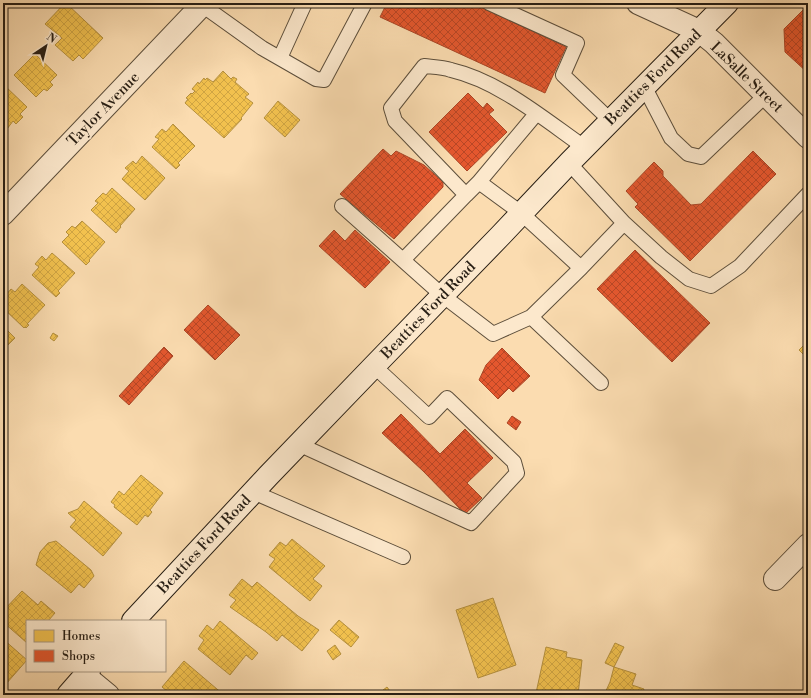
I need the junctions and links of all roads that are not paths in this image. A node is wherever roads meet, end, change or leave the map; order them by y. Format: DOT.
graph roads {
  1 [pos="305,3"];
  2 [pos="365,3"];
  3 [pos="489,3"];
  4 [pos="638,3"];
  5 [pos="727,3"];
  6 [pos="203,4"];
  7 [pos="699,31"];
  8 [pos="280,58"];
  9 [pos="644,86"];
  10 [pos="766,95"];
  11 [pos="536,114"];
  12 [pos="611,121"];
  13 [pos="808,137"];
  14 [pos="584,147"];
  15 [pos="569,163"];
  16 [pos="479,182"];
  17 [pos="808,194"];
  18 [pos="466,195"];
  19 [pos="342,206"];
  20 [pos="521,213"];
  21 [pos="3,214"];
  22 [pos="624,223"];
  23 [pos="403,260"];
  24 [pos="581,268"];
  25 [pos="442,295"];
  26 [pos="531,317"];
  27 [pos="374,366"];
  28 [pos="601,383"];
  29 [pos="298,444"];
  30 [pos="253,492"];
  31 [pos="808,545"];
  32 [pos="403,557"];
  33 [pos="775,579"];
  34 [pos="134,620"];
  35 [pos="87,674"];
  36 [pos="68,695"];
  37 [pos="108,695"];
  1 -- 8 [label="lane"];
  2 -- 8 [label="lane"];
  3 -- 12 [label="lane"];
  4 -- 7 [label="main road, LaSalle Street"];
  5 -- 7 [label="main road, Beatties Ford Road"];
  6 -- 8 [label="lane"];
  6 -- 21 [label="main road, Taylor Avenue"];
  7 -- 9 [label="main road, Beatties Ford Road"];
  7 -- 10 [label="main road, LaSalle Street"];
  9 -- 10 [label="lane"];
  9 -- 12 [label="main road, Beatties Ford Road"];
  10 -- 13 [label="main road, LaSalle Street"];
  11 -- 14 [label="lane"];
  11 -- 16 [label="lane"];
  11 -- 18 [label="lane"];
  12 -- 14 [label="main road, Beatties Ford Road"];
  14 -- 15 [label="main road, Beatties Ford Road"];
  15 -- 20 [label="main road, Beatties Ford Road"];
  15 -- 22 [label="lane"];
  16 -- 18 [label="lane"];
  16 -- 20 [label="lane"];
  17 -- 22 [label="lane"];
  18 -- 23 [label="lane"];
  19 -- 23 [label="lane"];
  20 -- 24 [label="lane"];
  20 -- 25 [label="main road, Beatties Ford Road"];
  22 -- 24 [label="lane"];
  23 -- 25 [label="lane"];
  24 -- 26 [label="lane"];
  25 -- 26 [label="lane"];
  25 -- 27 [label="main road, Beatties Ford Road"];
  26 -- 28 [label="lane"];
  27 -- 29 [label="main road, Beatties Ford Road"];
  27 -- 29 [label="lane"];
  29 -- 30 [label="main road, Beatties Ford Road"];
  30 -- 32 [label="lane"];
  30 -- 34 [label="main road, Beatties Ford Road"];
  31 -- 33 [label="main road"];
  35 -- 36 [label="main road"];
  35 -- 37 [label="main road"];
}
